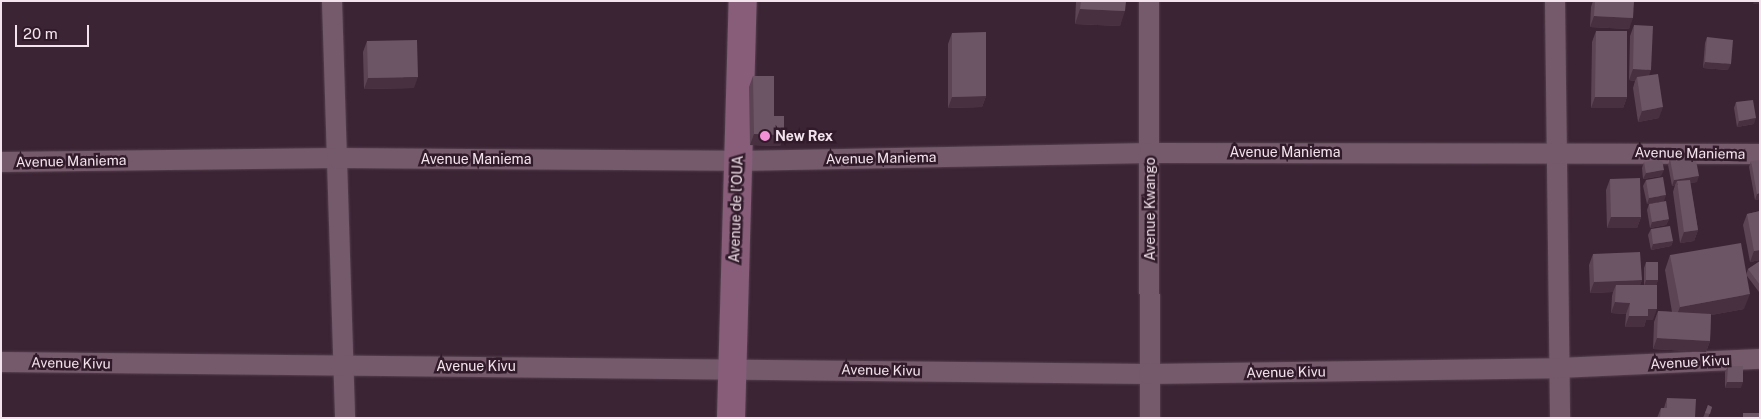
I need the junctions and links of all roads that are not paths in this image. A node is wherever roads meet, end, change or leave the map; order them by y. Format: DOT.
graph roads {
  1 [pos="332,1"];
  2 [pos="743,1"];
  3 [pos="1149,1"];
  4 [pos="1556,1"];
  5 [pos="1557,151"];
  6 [pos="1150,153"];
  7 [pos="1760,154"];
  8 [pos="337,158"];
  9 [pos="738,161"];
  10 [pos="1,162"];
  11 [pos="1760,358"];
  12 [pos="1,362"];
  13 [pos="343,366"];
  14 [pos="731,368"];
  15 [pos="1559,368"];
  16 [pos="1149,374"];
  17 [pos="345,418"];
  18 [pos="731,418"];
  19 [pos="1150,418"];
  20 [pos="1560,418"];
  1 -- 8 [label="street"];
  2 -- 9 [label="street, Avenue de l’OUA"];
  3 -- 6 [label="street, Avenue Kwango"];
  4 -- 5 [label="street"];
  5 -- 6 [label="street, Avenue Maniema"];
  5 -- 7 [label="street, Avenue Maniema"];
  5 -- 15 [label="street"];
  6 -- 9 [label="street, Avenue Maniema"];
  6 -- 16 [label="street, Avenue Kwango"];
  8 -- 9 [label="street, Avenue Maniema"];
  8 -- 10 [label="street, Avenue Maniema"];
  8 -- 13 [label="street"];
  9 -- 14 [label="street, Avenue de l’OUA"];
  11 -- 15 [label="street, Avenue Kivu"];
  12 -- 13 [label="street, Avenue Kivu"];
  13 -- 14 [label="street, Avenue Kivu"];
  13 -- 17 [label="street"];
  14 -- 16 [label="street, Avenue Kivu"];
  14 -- 18 [label="street, Avenue de l’OUA"];
  15 -- 16 [label="street, Avenue Kivu"];
  15 -- 20 [label="street"];
  16 -- 19 [label="street, Avenue Kwango"];
}
